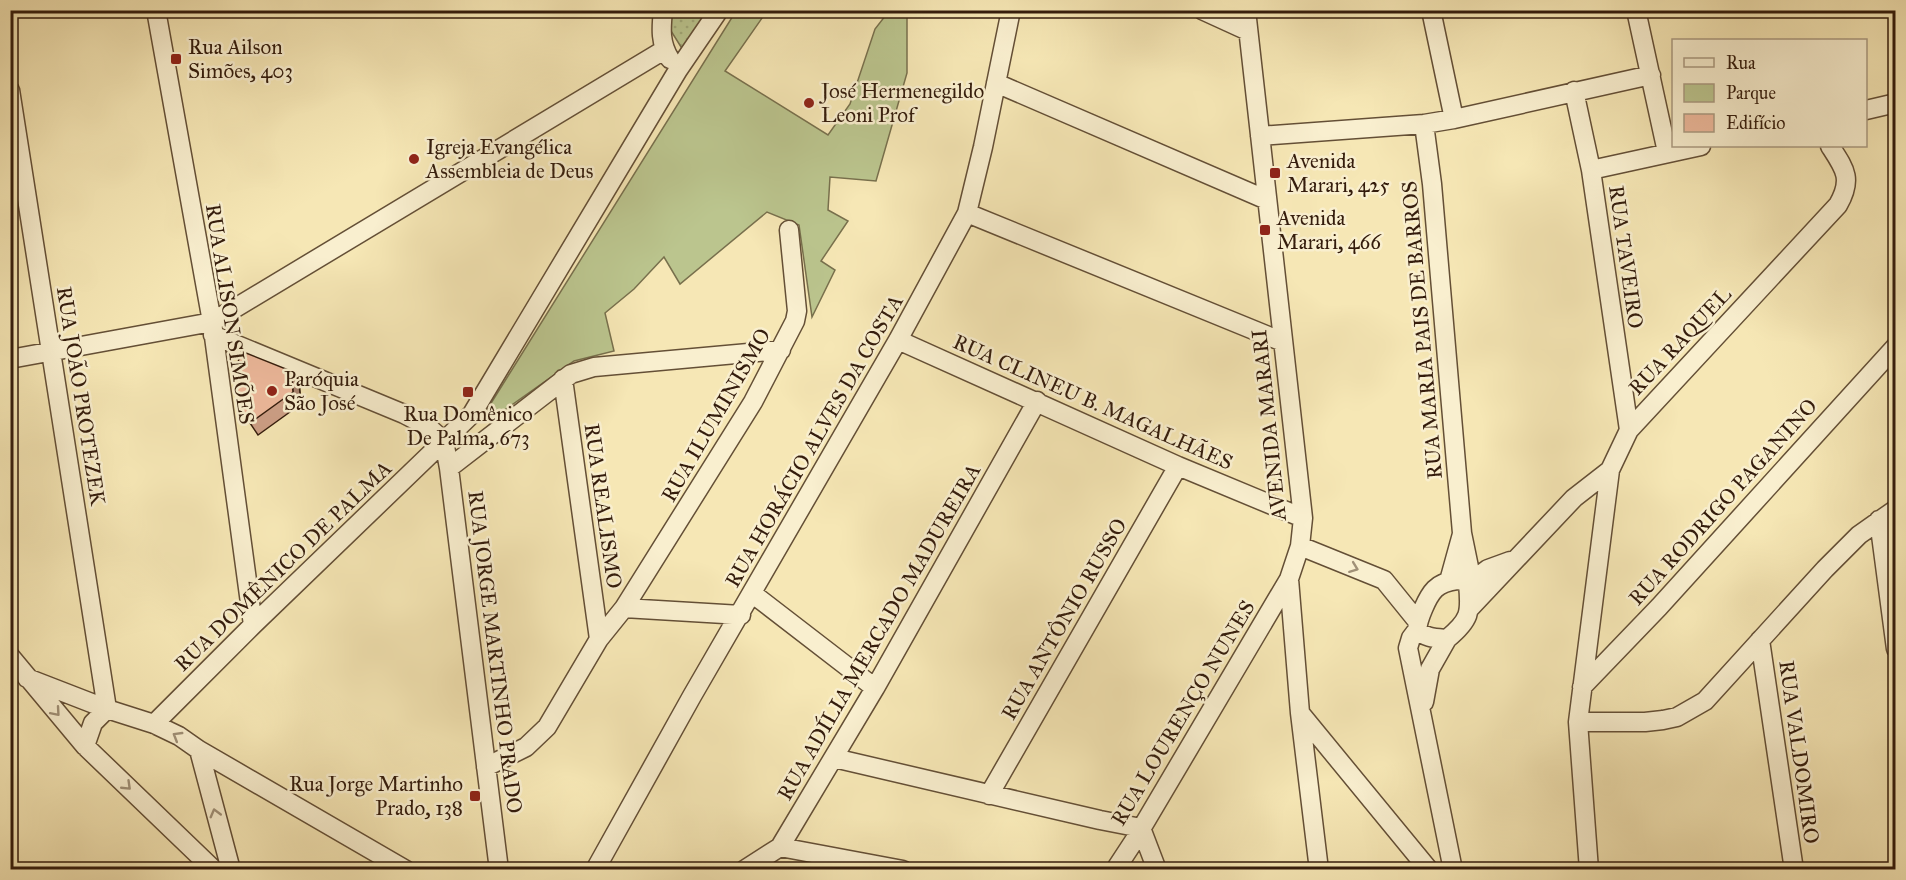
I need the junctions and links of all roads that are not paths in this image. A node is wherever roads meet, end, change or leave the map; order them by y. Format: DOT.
graph roads {
  1 [pos="156,10"];
  2 [pos="663,10"];
  3 [pos="718,10"];
  4 [pos="1011,10"];
  5 [pos="1202,10"];
  6 [pos="1246,10"];
  7 [pos="1431,10"];
  8 [pos="1636,10"];
  9 [pos="1248,31"];
  10 [pos="664,50"];
  11 [pos="678,70"];
  12 [pos="1651,75"];
  13 [pos="996,83"];
  14 [pos="10,90"];
  15 [pos="1574,91"];
  16 [pos="1896,103"];
  17 [pos="1867,110"];
  18 [pos="1454,119"];
  19 [pos="1424,124"];
  20 [pos="1260,136"];
  21 [pos="1695,147"];
  22 [pos="1831,147"];
  23 [pos="1666,152"];
  24 [pos="1591,170"];
  25 [pos="1267,200"];
  26 [pos="967,213"];
  27 [pos="789,230"];
  28 [pos="212,328"];
  29 [pos="898,340"];
  30 [pos="1283,342"];
  31 [pos="1896,346"];
  32 [pos="781,350"];
  33 [pos="51,351"];
  34 [pos="10,359"];
  35 [pos="563,379"];
  36 [pos="1037,401"];
  37 [pos="1629,430"];
  38 [pos="444,441"];
  39 [pos="1178,466"];
  40 [pos="450,468"];
  41 [pos="1610,470"];
  42 [pos="1896,509"];
  43 [pos="1303,518"];
  44 [pos="1879,520"];
  45 [pos="1300,546"];
  46 [pos="1517,558"];
  47 [pos="1289,579"];
  48 [pos="1461,582"];
  49 [pos="753,594"];
  50 [pos="624,608"];
  51 [pos="1470,608"];
  52 [pos="741,615"];
  53 [pos="252,625"];
  54 [pos="1418,626"];
  55 [pos="599,639"];
  56 [pos="1447,639"];
  57 [pos="1760,640"];
  58 [pos="1896,650"];
  59 [pos="10,656"];
  60 [pos="27,678"];
  61 [pos="1582,687"];
  62 [pos="875,688"];
  63 [pos="107,709"];
  64 [pos="1300,713"];
  65 [pos="1422,713"];
  66 [pos="1578,722"];
  67 [pos="154,724"];
  68 [pos="85,746"];
  69 [pos="199,750"];
  70 [pos="834,758"];
  71 [pos="486,767"];
  72 [pos="989,795"];
  73 [pos="1140,828"];
  74 [pos="780,847"];
  75 [pos="892,868"];
  76 [pos="214,870"];
  77 [pos="231,870"];
  78 [pos="406,870"];
  79 [pos="499,870"];
  80 [pos="595,870"];
  81 [pos="744,870"];
  82 [pos="1115,870"];
  83 [pos="1157,870"];
  84 [pos="1319,870"];
  85 [pos="1429,870"];
  86 [pos="1453,870"];
  87 [pos="1589,870"];
  88 [pos="1794,870"];
  1 -- 28 [label="street, RUA ALISON SIMÕES"];
  2 -- 10 [label="street"];
  3 -- 11 [label="street, RUA DOMÊNICO DE PALMA"];
  4 -- 13 [label="street, RUA HORÁCIO ALVES DA COSTA"];
  5 -- 9 [label="street"];
  6 -- 9 [label="street, AVENIDA MARARI"];
  7 -- 18 [label="street"];
  8 -- 12 [label="street"];
  9 -- 20 [label="street, AVENIDA MARARI"];
  10 -- 11 [label="street"];
  10 -- 28 [label="street"];
  11 -- 38 [label="street, RUA DOMÊNICO DE PALMA"];
  12 -- 15 [label="street"];
  12 -- 23 [label="street"];
  13 -- 25 [label="street"];
  13 -- 26 [label="street, RUA HORÁCIO ALVES DA COSTA"];
  14 -- 33 [label="street, RUA JOÃO PROTEZEK"];
  15 -- 18 [label="street"];
  15 -- 24 [label="street, RUA TAVEIRO"];
  16 -- 17 [label="street"];
  18 -- 19 [label="street"];
  19 -- 20 [label="street"];
  19 -- 48 [label="street, RUA MARIA PAIS DE BARROS"];
  20 -- 25 [label="street, AVENIDA MARARI"];
  21 -- 23 [label="street"];
  22 -- 37 [label="street, RUA RAQUEL"];
  23 -- 24 [label="street"];
  24 -- 37 [label="street, RUA TAVEIRO"];
  25 -- 30 [label="street, AVENIDA MARARI"];
  26 -- 29 [label="street, RUA HORÁCIO ALVES DA COSTA"];
  26 -- 30 [label="street"];
  27 -- 32 [label="street, RUA ILUMINISMO"];
  28 -- 33 [label="street"];
  28 -- 38 [label="street"];
  28 -- 53 [label="street, RUA ALISON SIMÕES"];
  29 -- 36 [label="street, RUA CLINEU B. MAGALHÃES"];
  29 -- 49 [label="street, RUA HORÁCIO ALVES DA COSTA"];
  30 -- 43 [label="street, AVENIDA MARARI"];
  31 -- 61 [label="street, RUA RODRIGO PAGANINO"];
  32 -- 35 [label="street"];
  32 -- 50 [label="street, RUA ILUMINISMO"];
  33 -- 34 [label="street"];
  33 -- 63 [label="street, RUA JOÃO PROTEZEK"];
  35 -- 40 [label="street"];
  35 -- 55 [label="street, RUA REALISMO"];
  36 -- 39 [label="street, RUA CLINEU B. MAGALHÃES"];
  36 -- 62 [label="street, RUA ADÍLIA MERCADO MADUREIRA"];
  37 -- 41 [label="street, RUA RAQUEL"];
  38 -- 40 [label="street, RUA JORGE MARTINHO PRADO"];
  38 -- 53 [label="street, RUA DOMÊNICO DE PALMA"];
  39 -- 43 [label="street, RUA CLINEU B. MAGALHÃES"];
  39 -- 72 [label="street, RUA ANTÔNIO RUSSO"];
  40 -- 71 [label="street, RUA JORGE MARTINHO PRADO"];
  41 -- 46 [label="street, RUA RAQUEL"];
  41 -- 61 [label="street"];
  42 -- 44 [label="street"];
  43 -- 45 [label="street, AVENIDA MARARI"];
  44 -- 57 [label="street"];
  44 -- 58 [label="street"];
  45 -- 47 [label="street, AVENIDA MARARI"];
  45 -- 54 [label="street, one-way"];
  46 -- 48 [label="street, RUA RAQUEL"];
  46 -- 51 [label="street, RUA RAQUEL"];
  47 -- 64 [label="street, AVENIDA MARARI"];
  47 -- 73 [label="street, RUA LOURENÇO NUNES"];
  48 -- 51 [label="street"];
  48 -- 54 [label="street"];
  49 -- 52 [label="street, RUA HORÁCIO ALVES DA COSTA"];
  49 -- 62 [label="street"];
  50 -- 52 [label="street"];
  50 -- 55 [label="street, RUA ILUMINISMO"];
  51 -- 56 [label="street"];
  52 -- 80 [label="street, RUA HORÁCIO ALVES DA COSTA"];
  53 -- 67 [label="street, RUA DOMÊNICO DE PALMA"];
  54 -- 56 [label="street"];
  54 -- 65 [label="street"];
  55 -- 71 [label="street, RUA ILUMINISMO"];
  56 -- 65 [label="street"];
  57 -- 66 [label="street"];
  57 -- 88 [label="street, RUA VALDOMIRO"];
  59 -- 60 [label="street"];
  60 -- 63 [label="street"];
  60 -- 68 [label="street, one-way"];
  61 -- 66 [label="street"];
  62 -- 70 [label="street, RUA ADÍLIA MERCADO MADUREIRA"];
  63 -- 67 [label="street"];
  63 -- 68 [label="street"];
  64 -- 84 [label="street, AVENIDA MARARI"];
  64 -- 85 [label="street"];
  65 -- 86 [label="street"];
  66 -- 87 [label="street"];
  69 -- 67 [label="street, one-way"];
  68 -- 76 [label="street, one-way"];
  77 -- 69 [label="street, one-way"];
  69 -- 78 [label="street"];
  70 -- 72 [label="street"];
  70 -- 74 [label="street, RUA ADÍLIA MERCADO MADUREIRA"];
  71 -- 79 [label="street, RUA JORGE MARTINHO PRADO"];
  72 -- 73 [label="street"];
  73 -- 82 [label="street, RUA LOURENÇO NUNES"];
  73 -- 83 [label="street"];
  74 -- 75 [label="street"];
  74 -- 81 [label="street, RUA ADÍLIA MERCADO MADUREIRA"];
}
